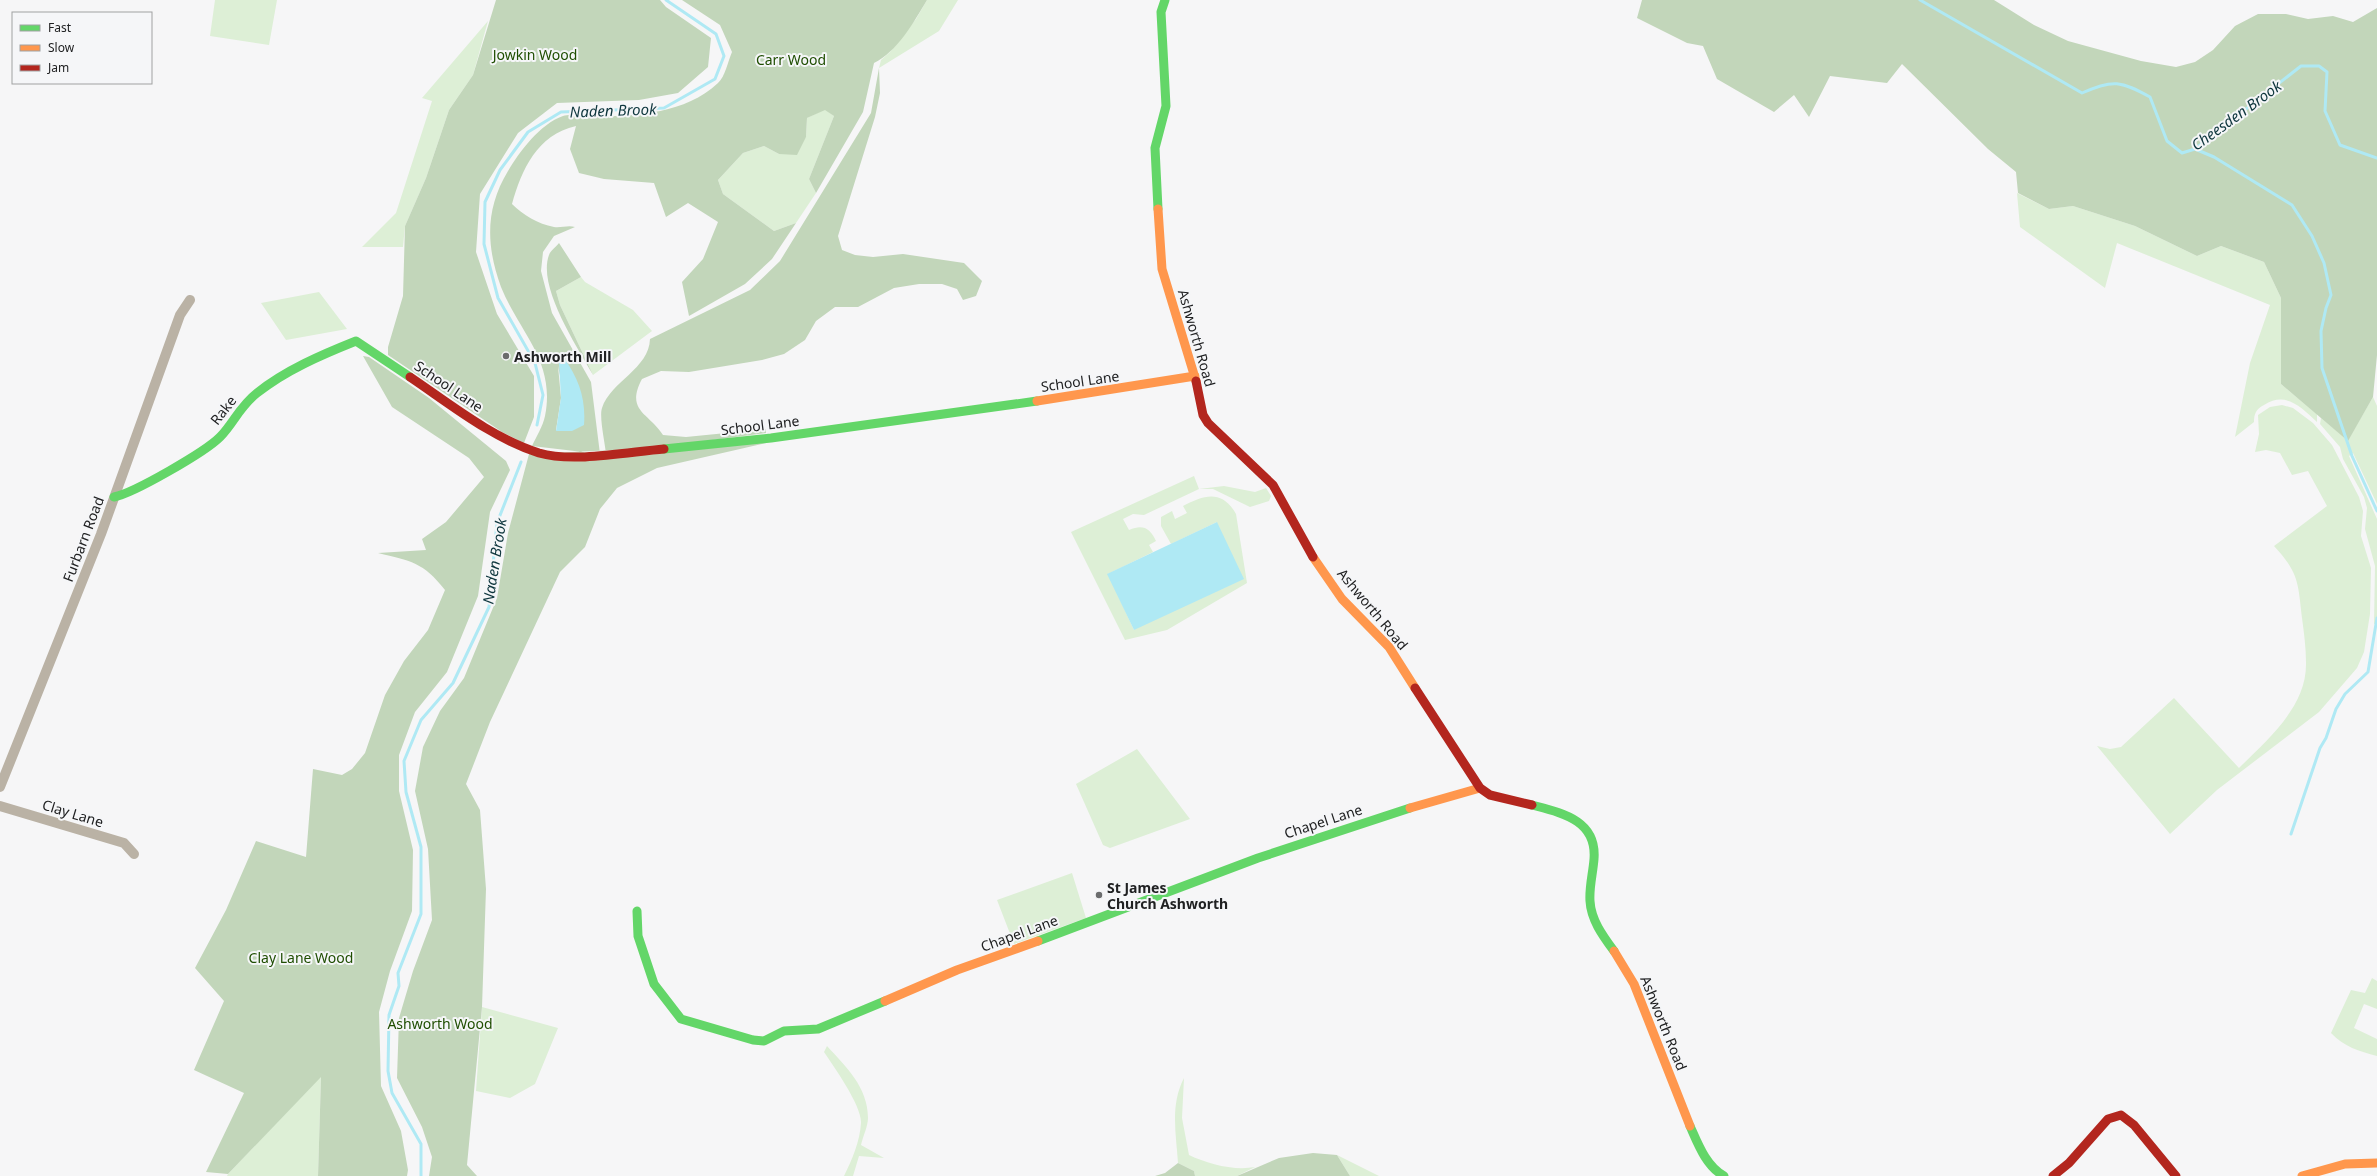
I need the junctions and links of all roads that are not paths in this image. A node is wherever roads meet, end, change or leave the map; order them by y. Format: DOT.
graph roads {
  1 [pos="1165,0"];
  2 [pos="190,300"];
  3 [pos="356,341"];
  4 [pos="1195,376"];
  5 [pos="114,497"];
  6 [pos="0,787"];
  7 [pos="1480,788"];
  8 [pos="0,806"];
  9 [pos="134,854"];
  10 [pos="637,911"];
  11 [pos="2377,1163"];
  12 [pos="1724,1176"];
  13 [pos="2053,1176"];
  14 [pos="2176,1176"];
  15 [pos="2302,1176"];
  1 -- 4 [label="street, Ashworth Road"];
  2 -- 5 [label="street, Furbarn Road"];
  3 -- 4 [label="street, School Lane"];
  3 -- 5 [label="street, Rake"];
  4 -- 7 [label="street, Ashworth Road"];
  5 -- 6 [label="street, Furbarn Road"];
  7 -- 10 [label="street, Chapel Lane"];
  7 -- 12 [label="street, Ashworth Road"];
  8 -- 9 [label="street, Clay Lane"];
  11 -- 15 [label="street"];
  13 -- 14 [label="street"];
}
